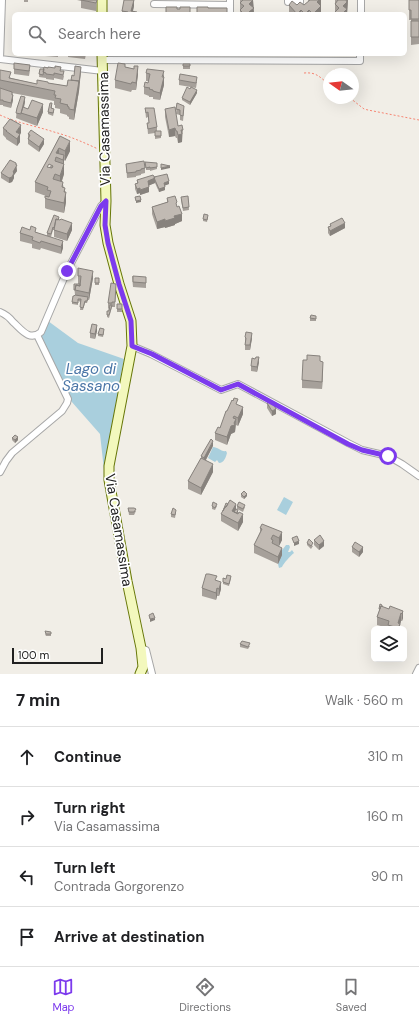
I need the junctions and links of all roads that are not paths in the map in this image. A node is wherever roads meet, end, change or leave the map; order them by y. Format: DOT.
graph roads {
  1 [pos="102,0"];
  2 [pos="288,0"];
  3 [pos="300,0"];
  4 [pos="361,0"];
  5 [pos="230,2"];
  6 [pos="1,3"];
  7 [pos="154,4"];
  8 [pos="102,12"];
  9 [pos="361,12"];
  10 [pos="360,56"];
  11 [pos="102,57"];
  12 [pos="230,57"];
  13 [pos="0,59"];
  14 [pos="103,71"];
  15 [pos="106,201"];
  16 [pos="0,312"];
  17 [pos="37,335"];
  18 [pos="132,346"];
  19 [pos="0,472"];
  20 [pos="419,476"];
  21 [pos="141,648"];
  22 [pos="419,668"];
  23 [pos="140,674"];
  24 [pos="152,674"];
  25 [pos="416,674"];
  1 -- 8 [label="main road"];
  2 -- 3 [label="street"];
  4 -- 9 [label="street"];
  5 -- 7 [label="street"];
  6 -- 13 [label="street"];
  10 -- 12 [label="street"];
  11 -- 12 [label="street"];
  11 -- 14 [label="main road, Via Casamassima"];
  13 -- 14 [label="street"];
  14 -- 15 [label="main road, Via Casamassima"];
  15 -- 17 [label="street"];
  15 -- 18 [label="main road, Via Casamassima"];
  16 -- 17 [label="street"];
  17 -- 19 [label="street"];
  18 -- 20 [label="street"];
  18 -- 21 [label="main road, Via Casamassima"];
  21 -- 23 [label="main road, Via Casamassima"];
  21 -- 24 [label="street"];
  22 -- 25 [label="street"];
}
